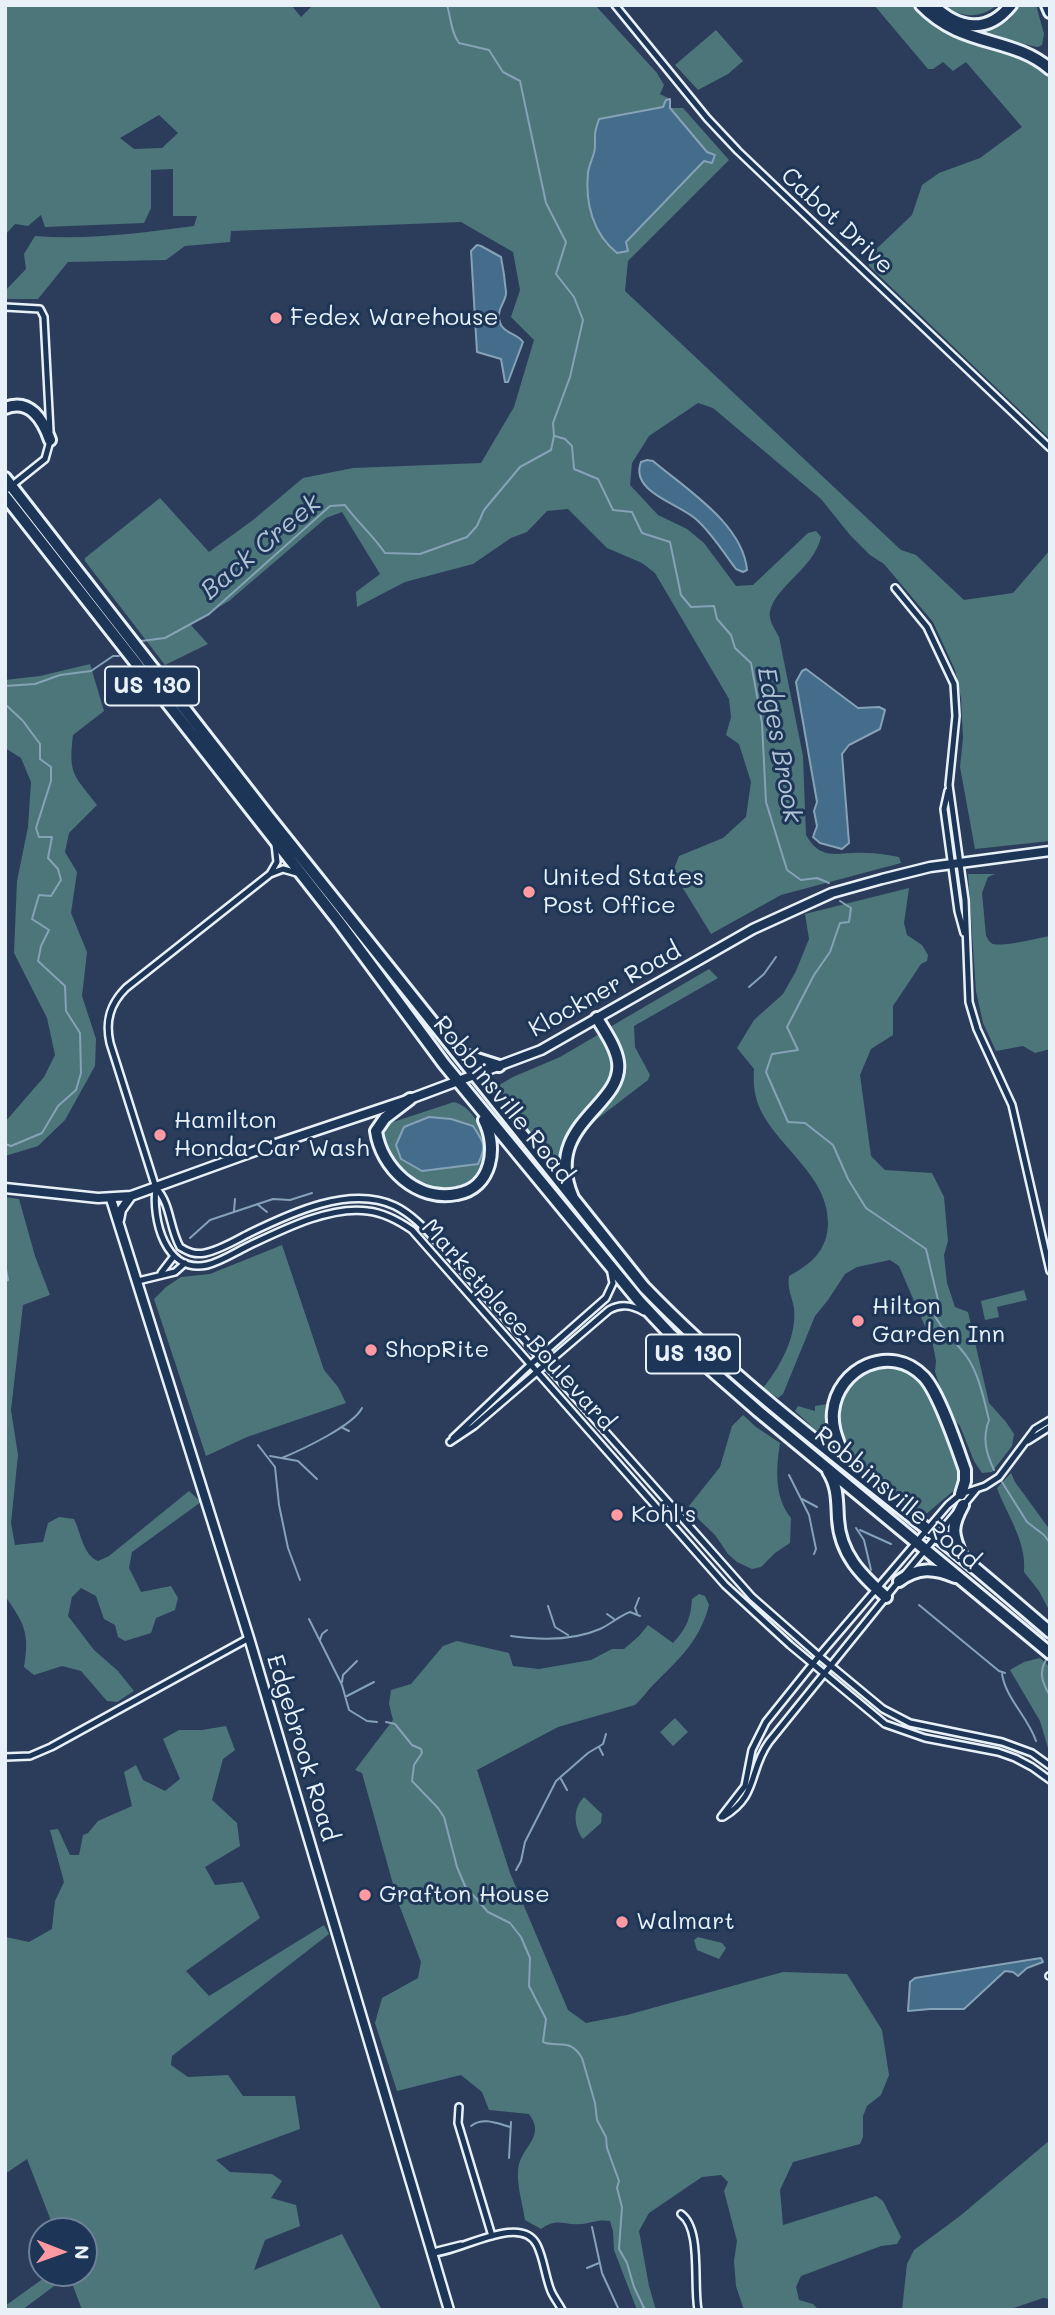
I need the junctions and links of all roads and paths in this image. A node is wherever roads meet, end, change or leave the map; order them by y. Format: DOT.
graph roads {
  1 [pos="615,5"];
  2 [pos="921,5"];
  3 [pos="933,5"];
  4 [pos="1011,5"];
  5 [pos="1047,5"];
  6 [pos="1050,12"];
  7 [pos="1050,69"];
  8 [pos="5,307"];
  9 [pos="5,408"];
  10 [pos="51,440"];
  11 [pos="1050,448"];
  12 [pos="7,488"];
  13 [pos="895,588"];
  14 [pos="275,842"];
  15 [pos="1050,851"];
  16 [pos="956,864"];
  17 [pos="306,872"];
  18 [pos="270,874"];
  19 [pos="597,1018"];
  20 [pos="456,1052"];
  21 [pos="499,1066"];
  22 [pos="474,1075"];
  23 [pos="458,1081"];
  24 [pos="410,1099"];
  25 [pos="477,1105"];
  26 [pos="5,1188"];
  27 [pos="156,1188"];
  28 [pos="131,1196"];
  29 [pos="98,1198"];
  30 [pos="111,1199"];
  31 [pos="578,1206"];
  32 [pos="116,1215"];
  33 [pos="120,1226"];
  34 [pos="180,1247"];
  35 [pos="174,1256"];
  36 [pos="606,1260"];
  37 [pos="186,1263"];
  38 [pos="1050,1272"];
  39 [pos="159,1274"];
  40 [pos="138,1281"];
  41 [pos="656,1319"];
  42 [pos="539,1357"];
  43 [pos="531,1364"];
  44 [pos="545,1364"];
  45 [pos="537,1371"];
  46 [pos="1050,1420"];
  47 [pos="1050,1427"];
  48 [pos="1025,1443"];
  49 [pos="825,1465"];
  50 [pos="846,1465"];
  51 [pos="978,1488"];
  52 [pos="962,1499"];
  53 [pos="926,1528"];
  54 [pos="936,1537"];
  55 [pos="916,1541"];
  56 [pos="926,1548"];
  57 [pos="963,1559"];
  58 [pos="899,1581"];
  59 [pos="965,1582"];
  60 [pos="876,1588"];
  61 [pos="886,1597"];
  62 [pos="1050,1632"];
  63 [pos="249,1638"];
  64 [pos="1050,1653"];
  65 [pos="819,1656"];
  66 [pos="813,1664"];
  67 [pos="831,1666"];
  68 [pos="825,1673"];
  69 [pos="5,1757"];
  70 [pos="1050,1766"];
  71 [pos="1050,1780"];
  72 [pos="459,2107"];
  73 [pos="681,2214"];
  74 [pos="492,2236"];
  75 [pos="433,2253"];
  76 [pos="449,2310"];
  77 [pos="562,2310"];
  78 [pos="698,2310"];
  1 -- 11 [label="street, Cabot Drive"];
  2 -- 7 [label="highway"];
  3 -- 4 [label="highway"];
  5 -- 6 [label="highway"];
  8 -- 10 [label="street"];
  9 -- 10 [label="highway"];
  10 -- 12 [label="street"];
  12 -- 14 [label="highway, US 130"];
  12 -- 17 [label="highway, Robbinsville Road / US 130"];
  13 -- 16 [label="street"];
  14 -- 17 [label="highway"];
  14 -- 18 [label="street"];
  15 -- 16 [label="street, Klockner Road"];
  16 -- 19 [label="street, Klockner Road"];
  16 -- 38 [label="street"];
  17 -- 18 [label="street"];
  17 -- 20 [label="highway, Robbinsville Road / US 130"];
  17 -- 23 [label="highway, Robbinsville Road / US 130"];
  18 -- 27 [label="street"];
  19 -- 21 [label="street, Klockner Road"];
  19 -- 31 [label="highway"];
  20 -- 21 [label="highway"];
  20 -- 22 [label="highway, Robbinsville Road / US 130"];
  21 -- 22 [label="street, Klockner Road"];
  22 -- 23 [label="street, Klockner Road"];
  22 -- 31 [label="highway, Robbinsville Road / US 130"];
  23 -- 24 [label="street"];
  23 -- 25 [label="highway, Robbinsville Road / US 130"];
  24 -- 25 [label="highway"];
  24 -- 27 [label="street"];
  25 -- 36 [label="highway, Robbinsville Road / US 130"];
  26 -- 29 [label="street"];
  27 -- 28 [label="street"];
  27 -- 34 [label="street"];
  27 -- 35 [label="street"];
  28 -- 30 [label="street"];
  28 -- 33 [label="street"];
  29 -- 30 [label="street"];
  29 -- 32 [label="street"];
  30 -- 32 [label="street, Edgebrook Road"];
  31 -- 50 [label="highway, Robbinsville Road / US 130"];
  32 -- 33 [label="street, Edgebrook Road"];
  33 -- 40 [label="street, Edgebrook Road"];
  34 -- 35 [label="street"];
  34 -- 42 [label="street, Marketplace Boulevard"];
  35 -- 37 [label="street"];
  35 -- 39 [label="street"];
  36 -- 41 [label="highway, Robbinsville Road / US 130"];
  36 -- 42 [label="street"];
  37 -- 39 [label="street, Marketplace Boulevard"];
  37 -- 43 [label="street, Marketplace Boulevard"];
  39 -- 40 [label="street, Marketplace Boulevard"];
  40 -- 63 [label="street, Edgebrook Road"];
  41 -- 44 [label="street"];
  41 -- 49 [label="highway, Robbinsville Road / US 130"];
  42 -- 43 [label="street"];
  42 -- 44 [label="street, Marketplace Boulevard"];
  43 -- 45 [label="street, Marketplace Boulevard"];
  43 -- 45 [label="street"];
  44 -- 45 [label="street"];
  44 -- 65 [label="street, Marketplace Boulevard"];
  45 -- 66 [label="street, Marketplace Boulevard"];
  46 -- 48 [label="street"];
  47 -- 48 [label="street"];
  48 -- 51 [label="street"];
  49 -- 55 [label="highway, Robbinsville Road / US 130"];
  49 -- 60 [label="highway"];
  50 -- 52 [label="highway"];
  50 -- 53 [label="highway, Robbinsville Road / US 130"];
  51 -- 52 [label="street"];
  51 -- 52 [label="street"];
  52 -- 53 [label="street"];
  52 -- 54 [label="street"];
  52 -- 57 [label="highway"];
  53 -- 54 [label="highway, Robbinsville Road / US 130"];
  53 -- 55 [label="street"];
  54 -- 56 [label="street"];
  54 -- 57 [label="highway, Robbinsville Road / US 130"];
  55 -- 56 [label="highway, Robbinsville Road / US 130"];
  55 -- 60 [label="street"];
  56 -- 58 [label="street"];
  56 -- 59 [label="highway, Robbinsville Road / US 130"];
  57 -- 62 [label="highway, Robbinsville Road / US 130"];
  58 -- 59 [label="highway"];
  58 -- 61 [label="street"];
  59 -- 64 [label="highway, Robbinsville Road / US 130"];
  60 -- 61 [label="highway"];
  60 -- 65 [label="street"];
  61 -- 67 [label="street"];
  63 -- 69 [label="street"];
  63 -- 75 [label="street, Edgebrook Road"];
  65 -- 66 [label="street"];
  65 -- 67 [label="street, Marketplace Boulevard"];
  66 -- 68 [label="street, Marketplace Boulevard"];
  66 -- 68 [label="street"];
  67 -- 68 [label="street"];
  67 -- 70 [label="street, Marketplace Boulevard"];
  68 -- 71 [label="street, Marketplace Boulevard"];
  72 -- 74 [label="street"];
  73 -- 78 [label="street"];
  74 -- 75 [label="street"];
  74 -- 77 [label="street"];
  75 -- 76 [label="street, Edgebrook Road"];
}
